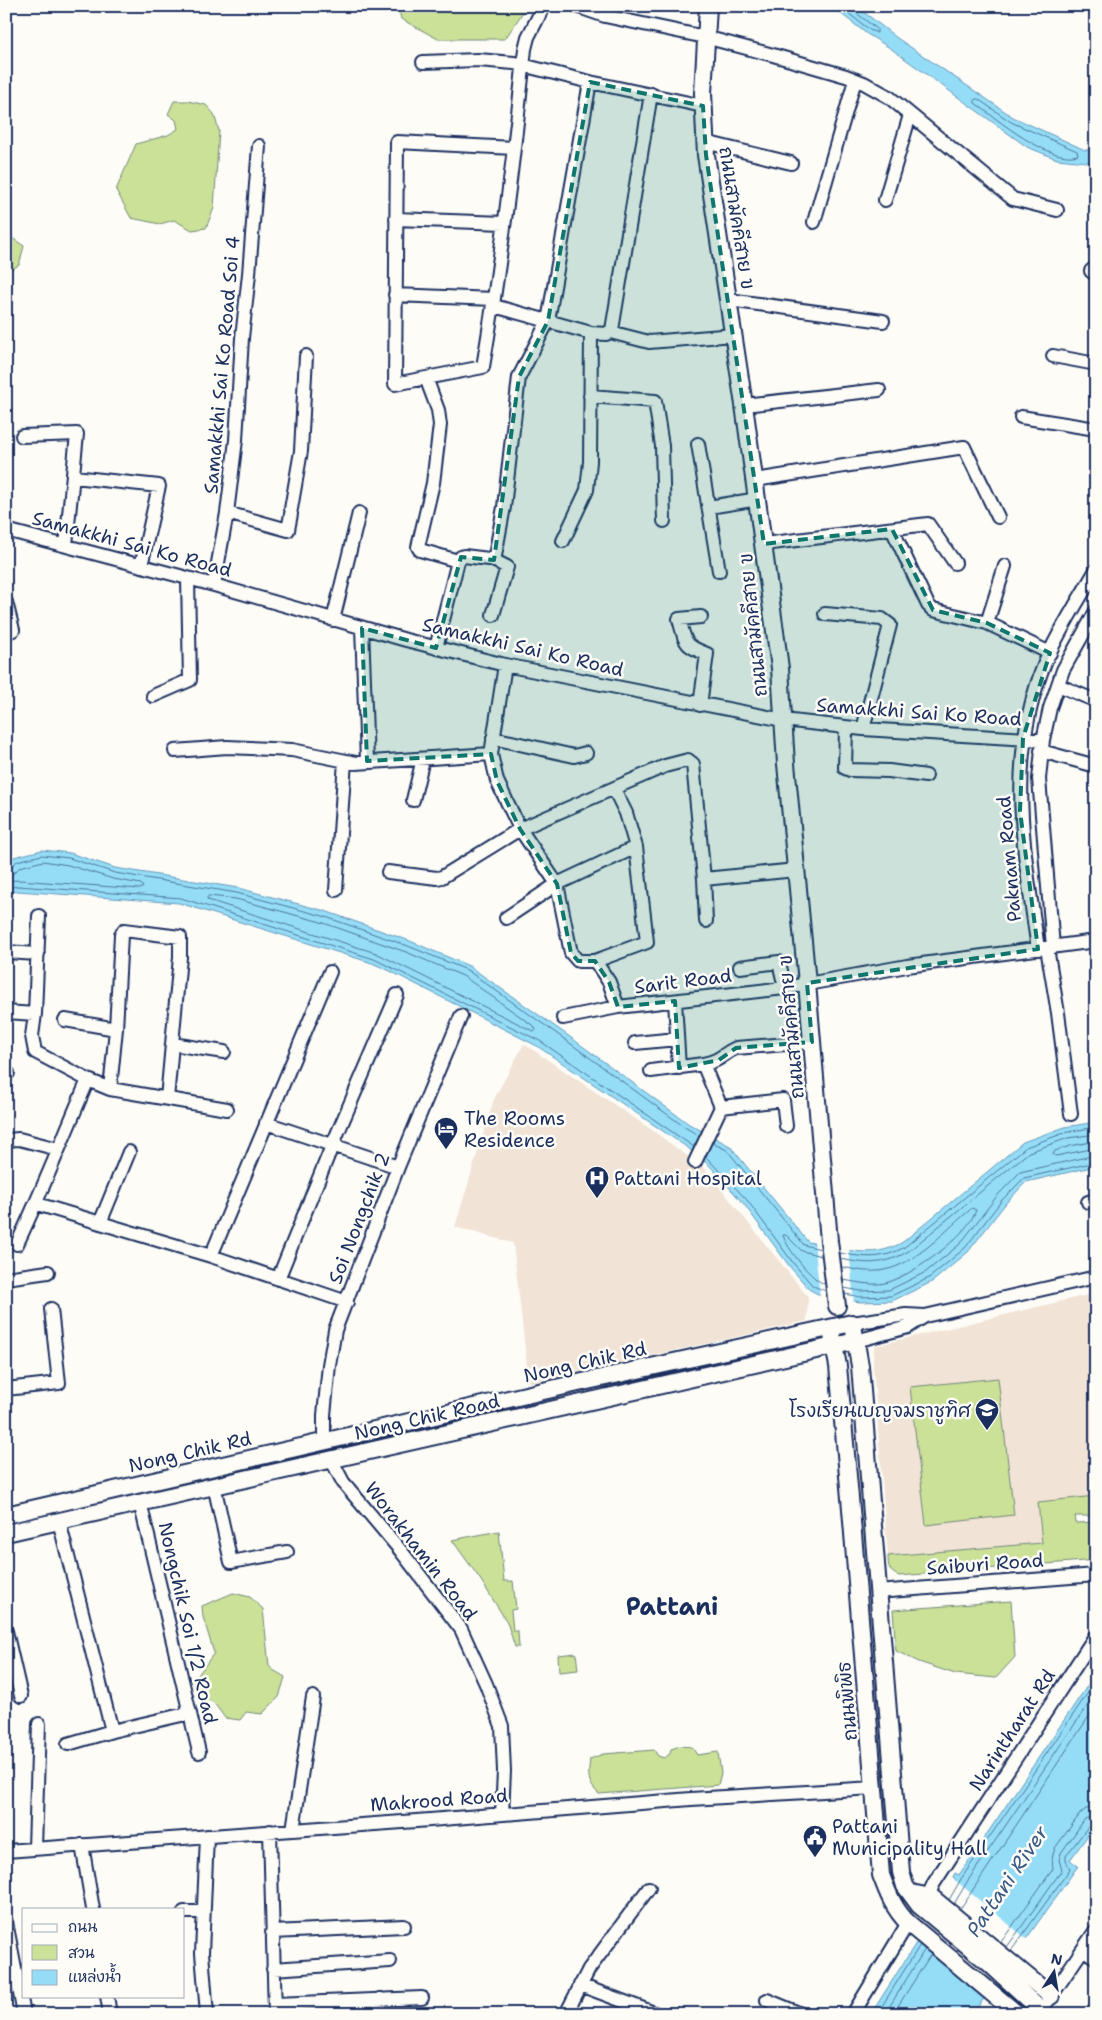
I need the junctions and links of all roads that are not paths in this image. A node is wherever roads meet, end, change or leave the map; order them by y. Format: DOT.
graph roads {
  1 [pos="544,6"];
  2 [pos="576,6"];
  3 [pos="708,6"];
  4 [pos="705,37"];
  5 [pos="423,62"];
  6 [pos="524,65"];
  7 [pos="855,80"];
  8 [pos="590,82"];
  9 [pos="651,94"];
  10 [pos="703,106"];
  11 [pos="910,115"];
  12 [pos="705,142"];
  13 [pos="259,146"];
  14 [pos="514,148"];
  15 [pos="791,163"];
  16 [pos="885,200"];
  17 [pos="1056,210"];
  18 [pos="396,219"];
  19 [pos="814,222"];
  20 [pos="504,223"];
  21 [pos="1096,267"];
  22 [pos="1096,275"];
  23 [pos="395,295"];
  24 [pos="729,300"];
  25 [pos="494,302"];
  26 [pos="548,321"];
  27 [pos="883,321"];
  28 [pos="610,332"];
  29 [pos="591,333"];
  30 [pos="734,335"];
  31 [pos="306,356"];
  32 [pos="1053,356"];
  33 [pos="1096,364"];
  34 [pos="426,378"];
  35 [pos="879,390"];
  36 [pos="590,396"];
  37 [pos="744,405"];
  38 [pos="1021,417"];
  39 [pos="1096,430"];
  40 [pos="22,436"];
  41 [pos="698,444"];
  42 [pos="74,478"];
  43 [pos="755,480"];
  44 [pos="758,500"];
  45 [pos="709,507"];
  46 [pos="227,513"];
  47 [pos="359,513"];
  48 [pos="998,517"];
  49 [pos="664,521"];
  50 [pos="892,529"];
  51 [pos="6,530"];
  52 [pos="563,541"];
  53 [pos="764,544"];
  54 [pos="66,545"];
  55 [pos="491,559"];
  56 [pos="458,561"];
  57 [pos="954,563"];
  58 [pos="142,566"];
  59 [pos="1005,566"];
  60 [pos="719,570"];
  61 [pos="1096,570"];
  62 [pos="188,579"];
  63 [pos="214,585"];
  64 [pos="7,605"];
  65 [pos="825,614"];
  66 [pos="493,615"];
  67 [pos="1095,615"];
  68 [pos="701,617"];
  69 [pos="333,620"];
  70 [pos="987,622"];
  71 [pos="362,628"];
  72 [pos="6,634"];
  73 [pos="436,648"];
  74 [pos="1050,653"];
  75 [pos="505,666"];
  76 [pos="1058,685"];
  77 [pos="153,696"];
  78 [pos="1096,701"];
  79 [pos="700,705"];
  80 [pos="783,720"];
  81 [pos="846,728"];
  82 [pos="863,729"];
  83 [pos="493,738"];
  84 [pos="1023,738"];
  85 [pos="1042,746"];
  86 [pos="175,751"];
  87 [pos="586,753"];
  88 [pos="491,754"];
  89 [pos="423,759"];
  90 [pos="345,761"];
  91 [pos="367,762"];
  92 [pos="1096,766"];
  93 [pos="926,776"];
  94 [pos="614,789"];
  95 [pos="414,800"];
  96 [pos="520,829"];
  97 [pos="636,847"];
  98 [pos="796,870"];
  99 [pos="388,872"];
  100 [pos="704,879"];
  101 [pos="557,884"];
  102 [pos="336,890"];
  103 [pos="40,916"];
  104 [pos="506,918"];
  105 [pos="706,921"];
  106 [pos="1096,941"];
  107 [pos="1046,948"];
  108 [pos="6,952"];
  109 [pos="38,954"];
  110 [pos="595,961"];
  111 [pos="740,967"];
  112 [pos="330,972"];
  113 [pos="807,983"];
  114 [pos="785,988"];
  115 [pos="397,995"];
  116 [pos="675,1000"];
  117 [pos="618,1007"];
  118 [pos="6,1012"];
  119 [pos="34,1014"];
  120 [pos="461,1016"];
  121 [pos="563,1018"];
  122 [pos="65,1020"];
  123 [pos="116,1029"];
  124 [pos="677,1039"];
  125 [pos="812,1042"];
  126 [pos="172,1044"];
  127 [pos="635,1044"];
  128 [pos="224,1052"];
  129 [pos="703,1064"];
  130 [pos="679,1068"];
  131 [pos="651,1071"];
  132 [pos="88,1080"];
  133 [pos="110,1088"];
  134 [pos="167,1099"];
  135 [pos="721,1108"];
  136 [pos="227,1109"];
  137 [pos="1071,1114"];
  138 [pos="266,1123"];
  139 [pos="786,1126"];
  140 [pos="6,1140"];
  141 [pos="332,1146"];
  142 [pos="58,1149"];
  143 [pos="129,1152"];
  144 [pos="695,1162"];
  145 [pos="398,1167"];
  146 [pos="36,1204"];
  147 [pos="100,1223"];
  148 [pos="17,1244"];
  149 [pos="211,1256"];
  150 [pos="48,1272"];
  151 [pos="1096,1277"];
  152 [pos="6,1278"];
  153 [pos="278,1279"];
  154 [pos="347,1302"];
  155 [pos="837,1308"];
  156 [pos="51,1309"];
  157 [pos="925,1316"];
  158 [pos="852,1324"];
  159 [pos="830,1328"];
  160 [pos="856,1341"];
  161 [pos="834,1346"];
  162 [pos="578,1384"];
  163 [pos="6,1389"];
  164 [pos="527,1395"];
  165 [pos="582,1403"];
  166 [pos="530,1414"];
  167 [pos="402,1424"];
  168 [pos="324,1442"];
  169 [pos="407,1442"];
  170 [pos="272,1454"];
  171 [pos="330,1459"];
  172 [pos="276,1471"];
  173 [pos="214,1485"];
  174 [pos="140,1502"];
  175 [pos="871,1507"];
  176 [pos="851,1509"];
  177 [pos="6,1515"];
  178 [pos="59,1521"];
  179 [pos="6,1533"];
  180 [pos="287,1552"];
  181 [pos="1096,1574"];
  182 [pos="857,1583"];
  183 [pos="877,1586"];
  184 [pos="6,1631"];
  185 [pos="1096,1635"];
  186 [pos="883,1656"];
  187 [pos="863,1658"];
  188 [pos="10,1661"];
  189 [pos="21,1696"];
  190 [pos="314,1696"];
  191 [pos="190,1713"];
  192 [pos="889,1722"];
  193 [pos="38,1724"];
  194 [pos="870,1724"];
  195 [pos="112,1732"];
  196 [pos="68,1744"];
  197 [pos="199,1752"];
  198 [pos="894,1786"];
  199 [pos="874,1788"];
  200 [pos="502,1814"];
  201 [pos="293,1830"];
  202 [pos="270,1832"];
  203 [pos="207,1836"];
  204 [pos="82,1845"];
  205 [pos="35,1848"];
  206 [pos="6,1851"];
  207 [pos="650,1888"];
  208 [pos="928,1901"];
  209 [pos="93,1908"];
  210 [pos="185,1912"];
  211 [pos="203,1912"];
  212 [pos="6,1922"];
  213 [pos="404,1926"];
  214 [pos="911,1926"];
  215 [pos="1096,1930"];
  216 [pos="272,1932"];
  217 [pos="1084,1950"];
  218 [pos="1096,1958"];
  219 [pos="390,1961"];
  220 [pos="273,1969"];
  221 [pos="873,1983"];
  222 [pos="580,1985"];
  223 [pos="1051,1996"];
  224 [pos="107,1998"];
  225 [pos="422,1998"];
  226 [pos="380,1999"];
  227 [pos="767,2000"];
  228 [pos="275,2009"];
  229 [pos="1041,2013"];
  230 [pos="24,2014"];
  231 [pos="110,2014"];
  232 [pos="207,2014"];
  233 [pos="380,2014"];
  234 [pos="566,2014"];
  235 [pos="657,2014"];
  236 [pos="801,2014"];
  237 [pos="853,2014"];
  238 [pos="863,2014"];
  239 [pos="1017,2014"];
  1 -- 6 [label="street"];
  2 -- 4 [label="street"];
  3 -- 4 [label="main road, ถนนสามัคคีสาย ข"];
  4 -- 7 [label="street"];
  4 -- 10 [label="main road, ถนนสามัคคีสาย ข"];
  5 -- 6 [label="street"];
  6 -- 8 [label="street"];
  6 -- 14 [label="street"];
  7 -- 11 [label="street"];
  7 -- 19 [label="street"];
  8 -- 9 [label="street"];
  8 -- 26 [label="street"];
  9 -- 10 [label="street"];
  9 -- 28 [label="street"];
  10 -- 12 [label="main road, ถนนสามัคคีสาย ข"];
  11 -- 16 [label="street"];
  11 -- 17 [label="street"];
  12 -- 15 [label="street"];
  12 -- 24 [label="main road, ถนนสามัคคีสาย ข"];
  13 -- 46 [label="street, Samakkhi Sai Ko Road Soi 4"];
  14 -- 18 [label="street"];
  14 -- 20 [label="street"];
  18 -- 20 [label="street"];
  18 -- 23 [label="street"];
  20 -- 25 [label="street"];
  21 -- 22 [label="street"];
  23 -- 25 [label="street"];
  23 -- 34 [label="street"];
  24 -- 27 [label="street"];
  24 -- 30 [label="main road, ถนนสามัคคีสาย ข"];
  25 -- 26 [label="street"];
  25 -- 34 [label="street"];
  26 -- 29 [label="street"];
  26 -- 55 [label="street"];
  28 -- 29 [label="street"];
  28 -- 30 [label="street"];
  29 -- 36 [label="street"];
  30 -- 37 [label="main road, ถนนสามัคคีสาย ข"];
  31 -- 46 [label="street"];
  32 -- 33 [label="street"];
  34 -- 56 [label="street"];
  35 -- 37 [label="street"];
  36 -- 49 [label="street"];
  36 -- 52 [label="street"];
  37 -- 43 [label="main road, ถนนสามัคคีสาย ข"];
  38 -- 39 [label="street"];
  40 -- 42 [label="street"];
  41 -- 45 [label="street"];
  42 -- 54 [label="street"];
  42 -- 58 [label="street"];
  43 -- 44 [label="main road, ถนนสามัคคีสาย ข"];
  43 -- 48 [label="street"];
  44 -- 45 [label="street"];
  44 -- 53 [label="main road, ถนนสามัคคีสาย ข"];
  45 -- 60 [label="street"];
  46 -- 63 [label="street, Samakkhi Sai Ko Road Soi 4"];
  47 -- 69 [label="street"];
  50 -- 53 [label="street"];
  50 -- 57 [label="street"];
  50 -- 70 [label="street"];
  51 -- 54 [label="street, Samakkhi Sai Ko Road"];
  53 -- 80 [label="main road, ถนนสามัคคีสาย ข"];
  54 -- 58 [label="street, Samakkhi Sai Ko Road"];
  55 -- 56 [label="street"];
  55 -- 66 [label="street"];
  56 -- 73 [label="street"];
  58 -- 62 [label="street, Samakkhi Sai Ko Road"];
  59 -- 70 [label="street"];
  61 -- 74 [label="street, Paknam Road"];
  62 -- 63 [label="street, Samakkhi Sai Ko Road"];
  62 -- 77 [label="street"];
  63 -- 69 [label="street, Samakkhi Sai Ko Road"];
  64 -- 72 [label="street"];
  65 -- 82 [label="street"];
  67 -- 76 [label="street, Paknam Road"];
  68 -- 79 [label="street"];
  69 -- 71 [label="street, Samakkhi Sai Ko Road"];
  70 -- 74 [label="street"];
  71 -- 73 [label="street, Samakkhi Sai Ko Road"];
  71 -- 91 [label="street"];
  73 -- 75 [label="street, Samakkhi Sai Ko Road"];
  74 -- 84 [label="street, Paknam Road"];
  75 -- 79 [label="street, Samakkhi Sai Ko Road"];
  75 -- 83 [label="street"];
  76 -- 78 [label="street"];
  76 -- 85 [label="street, Paknam Road"];
  79 -- 80 [label="street, Samakkhi Sai Ko Road"];
  80 -- 81 [label="street, Samakkhi Sai Ko Road"];
  80 -- 98 [label="main road, ถนนสามัคคีสาย ข"];
  81 -- 82 [label="street, Samakkhi Sai Ko Road"];
  81 -- 93 [label="street"];
  82 -- 84 [label="street, Samakkhi Sai Ko Road"];
  83 -- 87 [label="street"];
  83 -- 88 [label="street"];
  84 -- 85 [label="street, Samakkhi Sai Ko Road"];
  84 -- 107 [label="street, Paknam Road"];
  85 -- 92 [label="street, Samakkhi Sai Ko Road"];
  85 -- 107 [label="street, Paknam Road"];
  86 -- 90 [label="street"];
  88 -- 89 [label="street"];
  88 -- 96 [label="street"];
  89 -- 91 [label="street"];
  89 -- 95 [label="street"];
  90 -- 91 [label="street"];
  90 -- 102 [label="street"];
  94 -- 96 [label="street"];
  94 -- 97 [label="street"];
  94 -- 100 [label="street"];
  96 -- 99 [label="street"];
  96 -- 101 [label="street"];
  97 -- 101 [label="street"];
  97 -- 110 [label="street"];
  98 -- 100 [label="street"];
  98 -- 113 [label="main road, ถนนสามัคคีสาย ข"];
  100 -- 105 [label="street"];
  101 -- 104 [label="street"];
  101 -- 110 [label="street"];
  103 -- 109 [label="street"];
  106 -- 107 [label="street, Sarit Road"];
  107 -- 113 [label="street, Sarit Road"];
  107 -- 137 [label="street"];
  108 -- 109 [label="street"];
  109 -- 119 [label="street"];
  110 -- 117 [label="street"];
  111 -- 114 [label="street"];
  112 -- 138 [label="street"];
  113 -- 114 [label="street, Sarit Road"];
  113 -- 125 [label="main road, ถนนสามัคคีสาย ข"];
  114 -- 116 [label="street, Sarit Road"];
  115 -- 141 [label="street"];
  116 -- 117 [label="street, Sarit Road"];
  116 -- 124 [label="street"];
  117 -- 121 [label="street, Sarit Road"];
  118 -- 119 [label="street"];
  119 -- 132 [label="street"];
  120 -- 145 [label="street, Soi Nongchik 2"];
  122 -- 123 [label="street"];
  123 -- 126 [label="street"];
  123 -- 133 [label="street"];
  124 -- 127 [label="street"];
  124 -- 130 [label="street"];
  125 -- 129 [label="street"];
  125 -- 155 [label="main road, ถนนสามัคคีสาย ข"];
  126 -- 128 [label="street"];
  126 -- 134 [label="street"];
  129 -- 130 [label="street"];
  129 -- 135 [label="street"];
  130 -- 131 [label="street"];
  132 -- 133 [label="street"];
  132 -- 142 [label="street"];
  133 -- 134 [label="street"];
  134 -- 136 [label="street"];
  135 -- 139 [label="street"];
  135 -- 144 [label="street"];
  138 -- 141 [label="street"];
  138 -- 149 [label="street"];
  140 -- 142 [label="street"];
  141 -- 145 [label="street"];
  141 -- 153 [label="street"];
  142 -- 146 [label="street"];
  143 -- 147 [label="street"];
  145 -- 154 [label="street, Soi Nongchik 2"];
  146 -- 147 [label="street"];
  146 -- 148 [label="street"];
  147 -- 149 [label="street"];
  149 -- 153 [label="street"];
  150 -- 152 [label="street"];
  151 -- 157 [label="street"];
  153 -- 154 [label="street"];
  154 -- 168 [label="street, Soi Nongchik 2"];
  155 -- 158 [label="main road"];
  155 -- 159 [label="main road"];
  156 -- 163 [label="street"];
  157 -- 158 [label="street"];
  157 -- 160 [label="street"];
  158 -- 159 [label="main road, Nong Chik Rd"];
  158 -- 160 [label="main road"];
  159 -- 161 [label="main road, ถนนพิพิธ"];
  159 -- 162 [label="main road, Nong Chik Rd"];
  160 -- 161 [label="main road, Nong Chik Road"];
  160 -- 175 [label="main road"];
  161 -- 165 [label="main road, Nong Chik Road"];
  161 -- 176 [label="main road, ถนนพิพิธ"];
  162 -- 164 [label="main road, Nong Chik Rd"];
  162 -- 165 [label="main road"];
  164 -- 166 [label="main road"];
  164 -- 167 [label="main road, Nong Chik Rd"];
  165 -- 166 [label="main road, Nong Chik Road"];
  166 -- 169 [label="main road, Nong Chik Road"];
  167 -- 168 [label="main road, Nong Chik Rd"];
  167 -- 169 [label="main road"];
  168 -- 170 [label="main road, Nong Chik Rd"];
  169 -- 171 [label="main road, Nong Chik Road"];
  170 -- 172 [label="main road"];
  170 -- 177 [label="main road, Nong Chik Rd"];
  171 -- 172 [label="main road, Nong Chik Road"];
  171 -- 200 [label="street, Worakhamin Road"];
  172 -- 173 [label="main road, Nong Chik Road"];
  173 -- 174 [label="main road, Nong Chik Road"];
  173 -- 180 [label="street"];
  174 -- 178 [label="main road, Nong Chik Road"];
  174 -- 191 [label="street, Nongchik Soi 1/2 Road"];
  175 -- 176 [label="main road"];
  175 -- 183 [label="main road"];
  176 -- 182 [label="main road, ถนนพิพิธ"];
  178 -- 179 [label="main road, Nong Chik Road"];
  178 -- 195 [label="street"];
  181 -- 183 [label="street, Saiburi Road"];
  182 -- 183 [label="main road"];
  182 -- 187 [label="main road, ถนนพิพิธ"];
  183 -- 186 [label="main road"];
  184 -- 188 [label="street"];
  185 -- 208 [label="street, Narintharat Rd"];
  186 -- 187 [label="main road"];
  186 -- 192 [label="main road"];
  187 -- 194 [label="main road, ถนนพิพิธ"];
  188 -- 189 [label="street"];
  190 -- 201 [label="street"];
  191 -- 195 [label="street"];
  191 -- 197 [label="street, Nongchik Soi 1/2 Road"];
  192 -- 194 [label="main road"];
  192 -- 198 [label="main road"];
  193 -- 205 [label="street"];
  194 -- 199 [label="main road, ถนนพิพิธ"];
  195 -- 196 [label="street"];
  198 -- 199 [label="main road"];
  198 -- 208 [label="main road"];
  199 -- 200 [label="street, Makrood Road"];
  199 -- 214 [label="main road, ถนนพิพิธ"];
  200 -- 201 [label="street, Makrood Road"];
  201 -- 202 [label="street, Makrood Road"];
  202 -- 203 [label="street, Makrood Road"];
  202 -- 216 [label="street"];
  203 -- 204 [label="street, Makrood Road"];
  203 -- 211 [label="street"];
  204 -- 205 [label="street, Makrood Road"];
  204 -- 209 [label="street"];
  205 -- 206 [label="street, Makrood Road"];
  207 -- 222 [label="street"];
  208 -- 223 [label="main road"];
  208 -- 229 [label="main road"];
  210 -- 211 [label="street"];
  211 -- 232 [label="street"];
  212 -- 230 [label="street"];
  213 -- 216 [label="street"];
  214 -- 221 [label="street"];
  214 -- 239 [label="main road, ถนนพิพิธ"];
  215 -- 217 [label="street"];
  216 -- 220 [label="street"];
  217 -- 218 [label="street"];
  217 -- 223 [label="street"];
  219 -- 220 [label="street"];
  220 -- 228 [label="street"];
  221 -- 237 [label="street"];
  221 -- 238 [label="street"];
  222 -- 234 [label="street"];
  222 -- 235 [label="street"];
  223 -- 229 [label="street"];
  224 -- 231 [label="street"];
  225 -- 226 [label="street"];
  226 -- 228 [label="street"];
  226 -- 233 [label="street"];
  227 -- 236 [label="street"];
}
